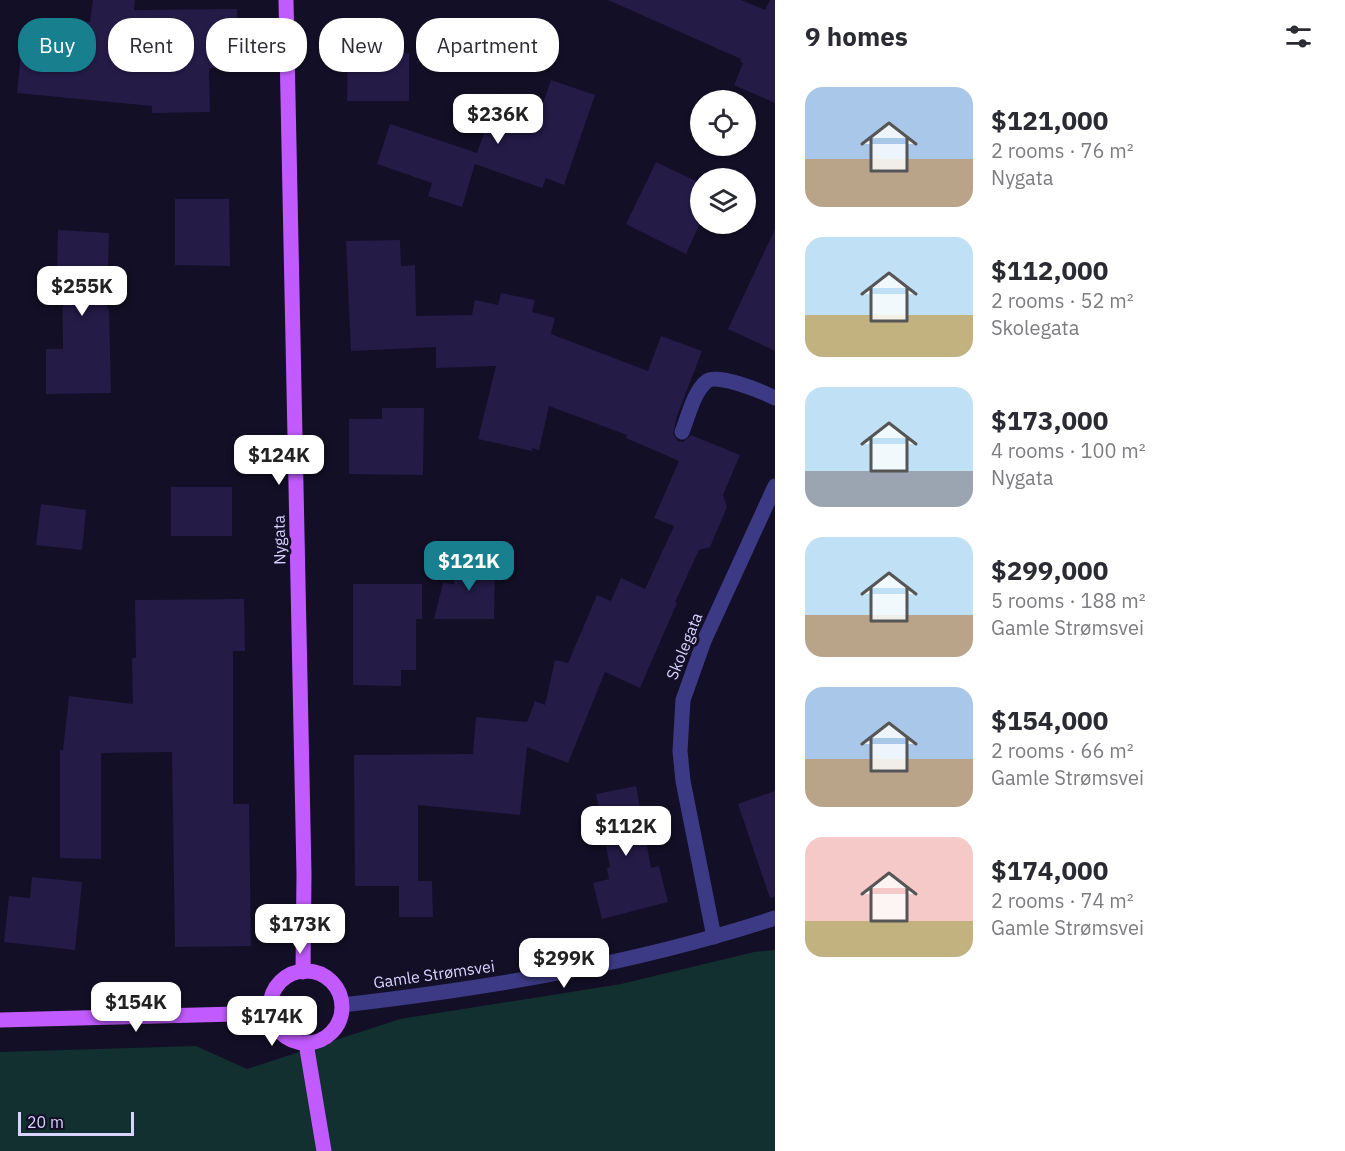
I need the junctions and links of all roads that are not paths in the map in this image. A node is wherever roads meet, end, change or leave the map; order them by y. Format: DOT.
graph roads {
  1 [pos="286,0"];
  2 [pos="775,398"];
  3 [pos="682,432"];
  4 [pos="775,486"];
  5 [pos="775,918"];
  6 [pos="714,937"];
  7 [pos="303,972"];
  8 [pos="342,1005"];
  9 [pos="271,1013"];
  10 [pos="0,1020"];
  11 [pos="306,1043"];
  12 [pos="324,1151"];
  1 -- 7 [label="main road, Nygata"];
  2 -- 3 [label="street"];
  4 -- 6 [label="street, Skolegata"];
  5 -- 6 [label="street, Gamle Strømsvei"];
  6 -- 8 [label="street, Gamle Strømsvei"];
  7 -- 8 [label="main road"];
  7 -- 9 [label="main road"];
  8 -- 11 [label="main road"];
  9 -- 10 [label="main road"];
  9 -- 11 [label="main road"];
  11 -- 12 [label="main road"];
}
